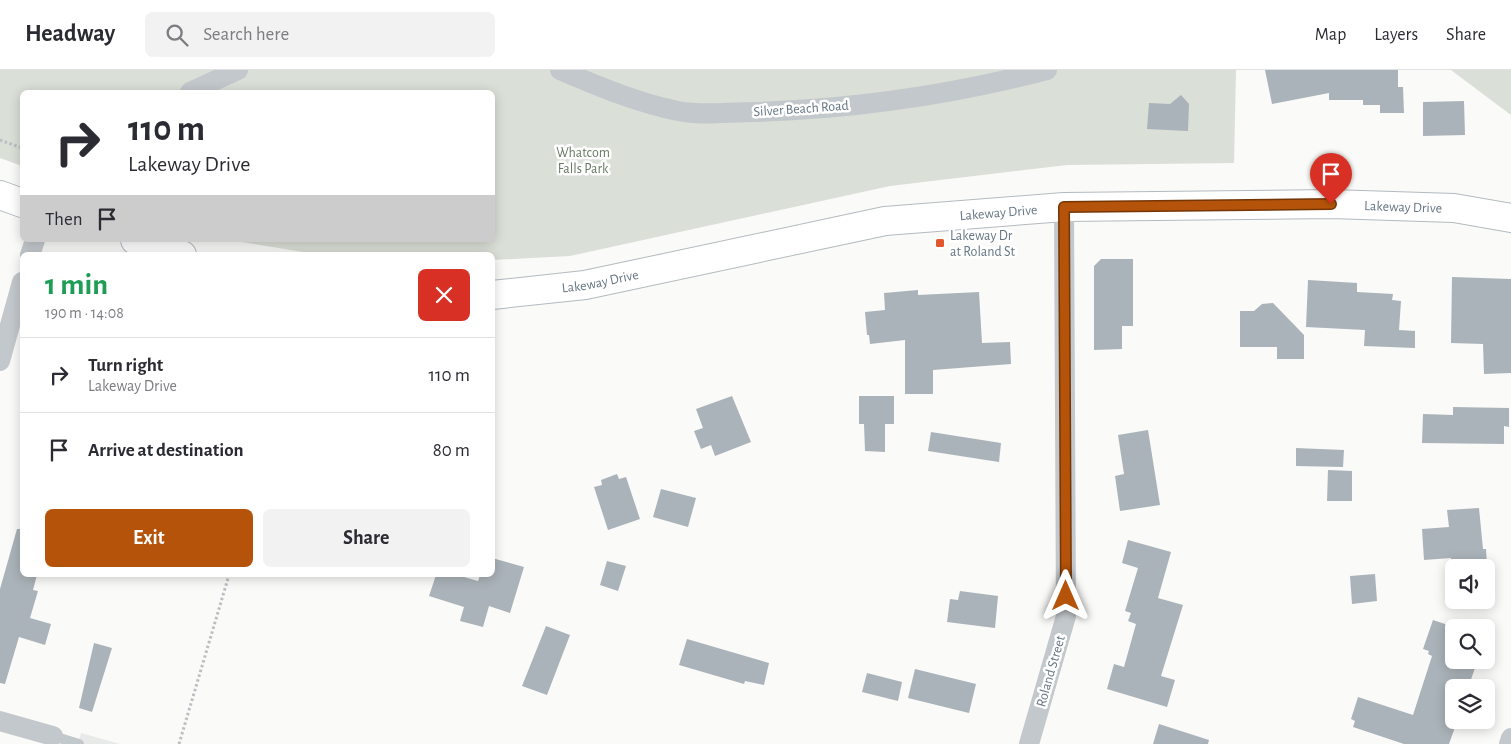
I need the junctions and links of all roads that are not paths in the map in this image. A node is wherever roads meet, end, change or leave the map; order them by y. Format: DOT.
graph roads {
  1 [pos="238,70"];
  2 [pos="560,70"];
  3 [pos="1047,70"];
  4 [pos="194,90"];
  5 [pos="0,194"];
  6 [pos="20,202"];
  7 [pos="1064,207"];
  8 [pos="1511,218"];
  9 [pos="141,242"];
  10 [pos="173,252"];
  11 [pos="20,289"];
  12 [pos="495,295"];
  13 [pos="0,361"];
  14 [pos="0,721"];
  15 [pos="53,736"];
  16 [pos="1511,738"];
  17 [pos="79,744"];
  18 [pos="1029,744"];
  19 [pos="1509,744"];
  1 -- 4 [label="street"];
  2 -- 3 [label="street, Silver Beach Road"];
  5 -- 6 [label="main road"];
  7 -- 8 [label="main road, Lakeway Drive"];
  7 -- 12 [label="main road, Lakeway Drive"];
  7 -- 18 [label="street, Roland Street"];
  9 -- 10 [label="main road"];
  11 -- 13 [label="street"];
  14 -- 15 [label="street"];
  15 -- 17 [label="lane"];
  16 -- 19 [label="street"];
}
